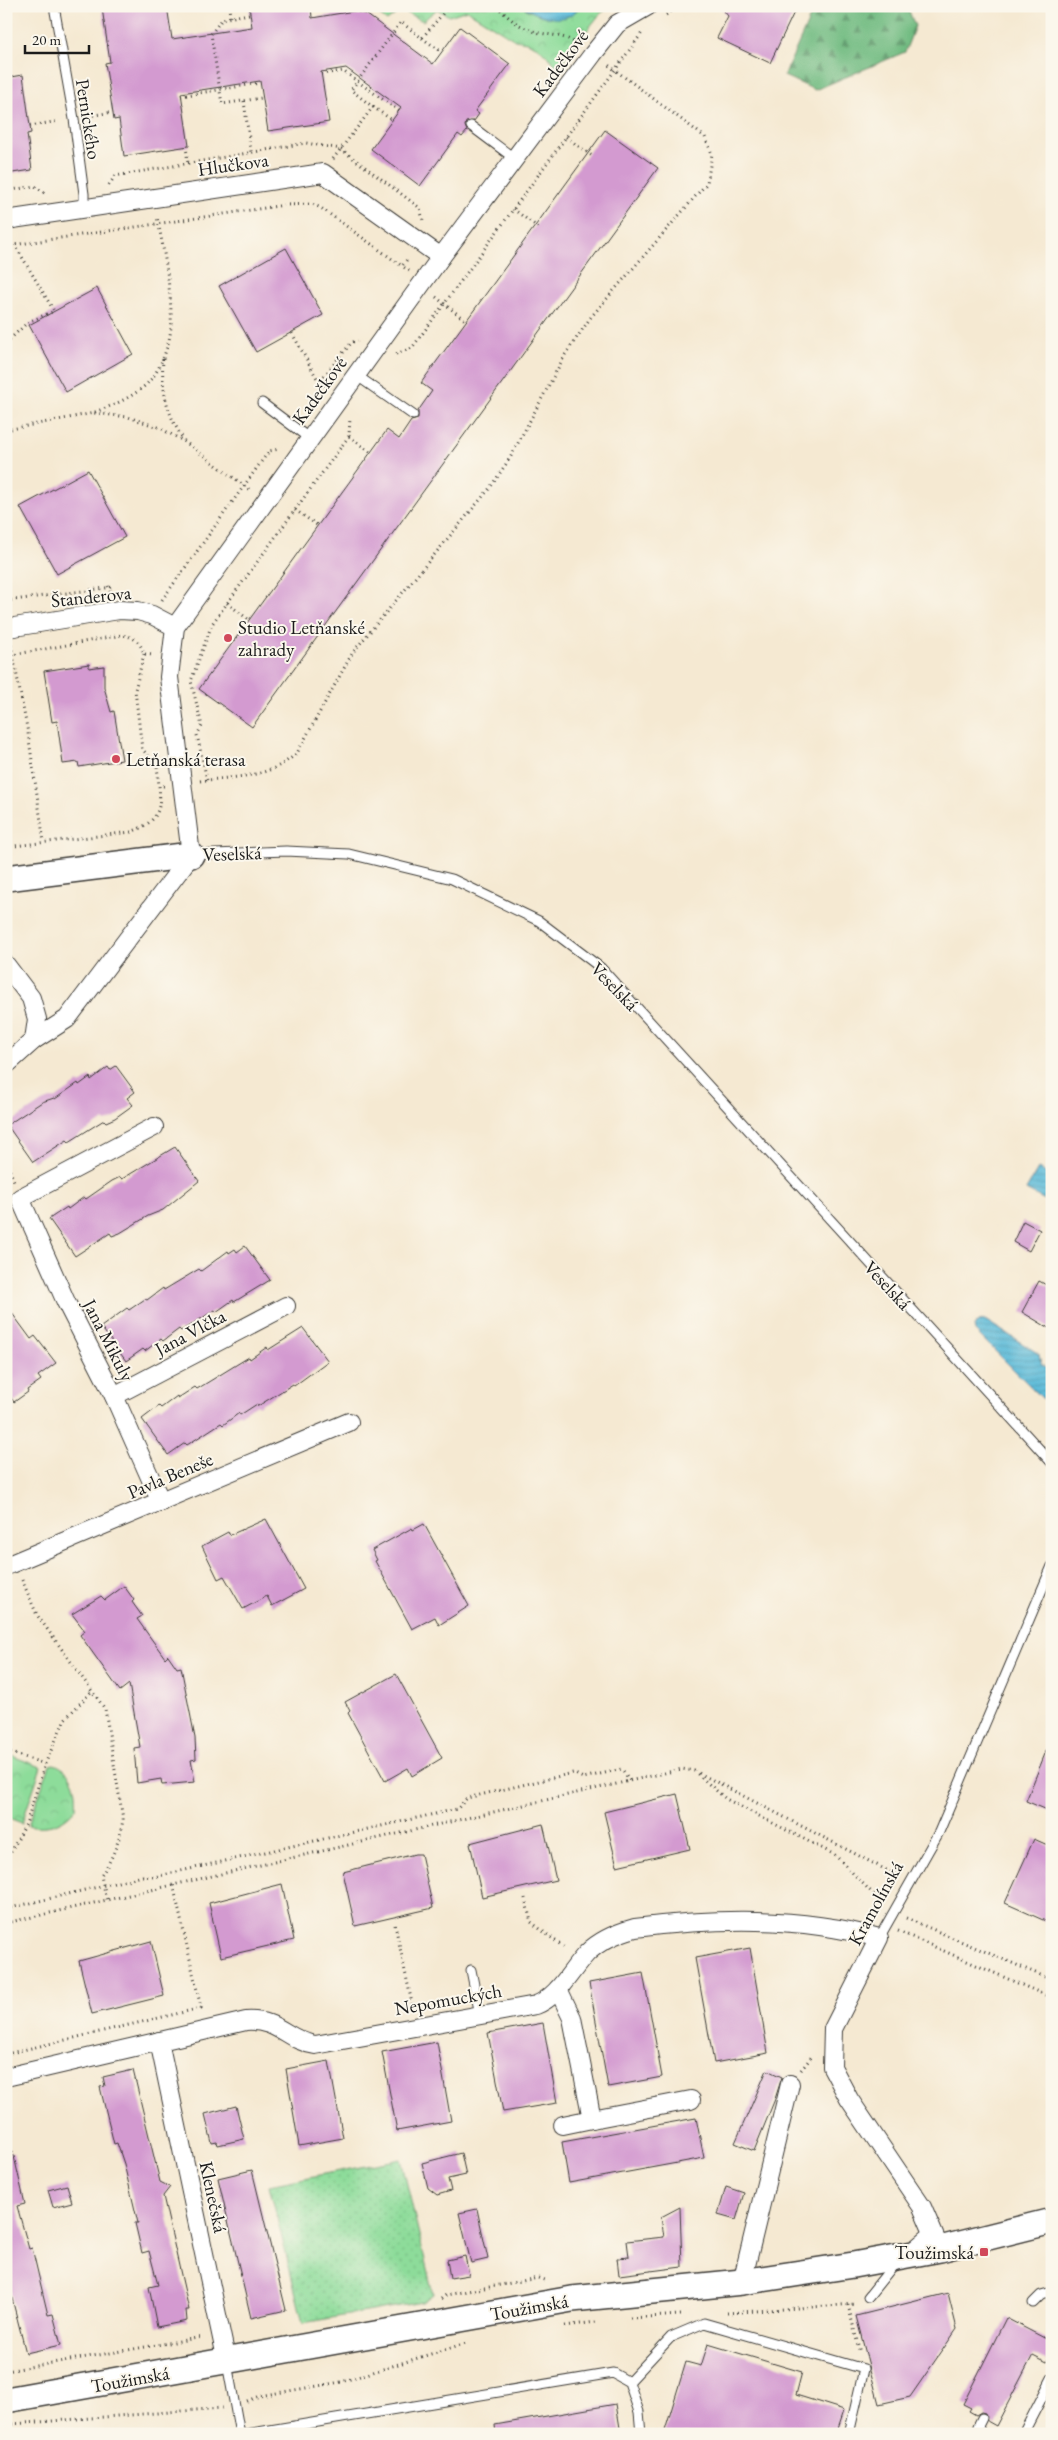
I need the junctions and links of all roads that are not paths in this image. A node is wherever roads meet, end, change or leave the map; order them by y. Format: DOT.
graph roads {
  1 [pos="54,6"];
  2 [pos="653,13"];
  3 [pos="471,126"];
  4 [pos="515,159"];
  5 [pos="84,207"];
  6 [pos="6,220"];
  7 [pos="441,257"];
  8 [pos="356,375"];
  9 [pos="262,403"];
  10 [pos="413,415"];
  11 [pos="310,439"];
  12 [pos="175,627"];
  13 [pos="8,628"];
  14 [pos="191,855"];
  15 [pos="6,878"];
  16 [pos="6,965"];
  17 [pos="34,1040"];
  18 [pos="6,1065"];
  19 [pos="154,1128"];
  20 [pos="286,1306"];
  21 [pos="114,1396"];
  22 [pos="349,1422"];
  23 [pos="1052,1463"];
  24 [pos="161,1502"];
  25 [pos="11,1564"];
  26 [pos="1052,1566"];
  27 [pos="883,1932"];
  28 [pos="471,1970"];
  29 [pos="558,1989"];
  30 [pos="480,2015"];
  31 [pos="159,2041"];
  32 [pos="6,2077"];
  33 [pos="790,2084"];
  34 [pos="691,2100"];
  35 [pos="592,2120"];
  36 [pos="563,2126"];
  37 [pos="1052,2221"];
  38 [pos="936,2239"];
  39 [pos="900,2256"];
  40 [pos="742,2282"];
  41 [pos="1052,2292"];
  42 [pos="868,2297"];
  43 [pos="1033,2303"];
  44 [pos="227,2362"];
  45 [pos="1052,2378"];
  46 [pos="629,2382"];
  47 [pos="6,2400"];
  48 [pos="982,2418"];
  49 [pos="240,2434"];
  50 [pos="246,2434"];
  51 [pos="641,2434"];
  52 [pos="849,2434"];
  53 [pos="981,2434"];
  54 [pos="1023,2434"];
  1 -- 5 [label="lane, Pernického"];
  2 -- 4 [label="street, Kadečkové"];
  3 -- 4 [label="lane"];
  4 -- 7 [label="street, Kadečkové"];
  5 -- 6 [label="street, Hlučkova"];
  5 -- 7 [label="street, Hlučkova"];
  7 -- 8 [label="street, Kadečkové"];
  8 -- 10 [label="lane"];
  8 -- 11 [label="street, Kadečkové"];
  9 -- 11 [label="lane"];
  11 -- 12 [label="street, Kadečkové"];
  12 -- 13 [label="street, Štanderova"];
  12 -- 14 [label="street, Kadečkové"];
  14 -- 15 [label="street, Veselská"];
  14 -- 17 [label="street"];
  14 -- 23 [label="lane, Veselská"];
  16 -- 17 [label="street"];
  17 -- 18 [label="street"];
  19 -- 21 [label="street, Jana Mikuly"];
  20 -- 21 [label="street, Jana Vlčka"];
  21 -- 24 [label="street, Jana Mikuly"];
  22 -- 24 [label="street, Pavla Beneše"];
  24 -- 25 [label="street, Pavla Beneše"];
  26 -- 27 [label="lane, Kramolínská"];
  27 -- 29 [label="street, Nepomuckých"];
  27 -- 38 [label="street, Kramolínská"];
  28 -- 30 [label="lane"];
  29 -- 30 [label="street, Nepomuckých"];
  29 -- 35 [label="street"];
  30 -- 31 [label="street, Nepomuckých"];
  31 -- 32 [label="street, Nepomuckých"];
  31 -- 44 [label="street, Klenečská"];
  33 -- 40 [label="street"];
  34 -- 35 [label="street"];
  35 -- 36 [label="street"];
  37 -- 38 [label="street, Toužimská"];
  38 -- 39 [label="street, Toužimská"];
  39 -- 40 [label="street, Toužimská"];
  39 -- 42 [label="lane"];
  40 -- 44 [label="street, Toužimská"];
  41 -- 43 [label="lane"];
  44 -- 47 [label="street, Toužimská"];
  44 -- 49 [label="lane"];
  45 -- 54 [label="lane"];
  46 -- 50 [label="lane"];
  46 -- 51 [label="lane"];
  46 -- 52 [label="lane"];
  48 -- 53 [label="lane"];
}
